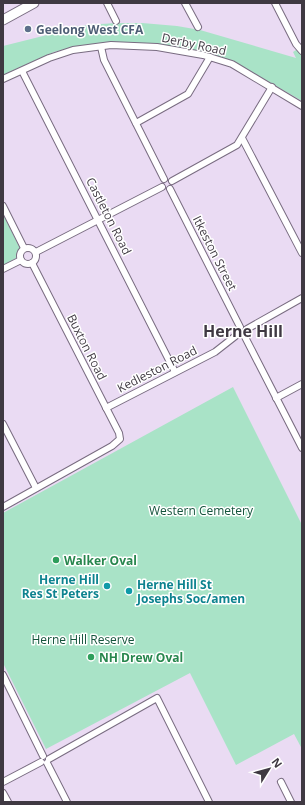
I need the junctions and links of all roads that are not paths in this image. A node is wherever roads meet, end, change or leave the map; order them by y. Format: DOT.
graph roads {
  1 [pos="107,3"];
  2 [pos="185,3"];
  3 [pos="275,3"];
  4 [pos="29,4"];
  5 [pos="3,20"];
  6 [pos="116,22"];
  7 [pos="198,27"];
  8 [pos="101,47"];
  9 [pos="302,51"];
  10 [pos="210,57"];
  11 [pos="22,71"];
  12 [pos="3,79"];
  13 [pos="272,88"];
  14 [pos="302,106"];
  15 [pos="136,123"];
  16 [pos="242,138"];
  17 [pos="164,179"];
  18 [pos="172,181"];
  19 [pos="162,187"];
  20 [pos="170,189"];
  21 [pos="3,206"];
  22 [pos="98,220"];
  23 [pos="24,248"];
  24 [pos="36,252"];
  25 [pos="302,253"];
  26 [pos="21,260"];
  27 [pos="32,263"];
  28 [pos="3,269"];
  29 [pos="302,298"];
  30 [pos="240,326"];
  31 [pos="247,329"];
  32 [pos="238,334"];
  33 [pos="245,337"];
  34 [pos="175,372"];
  35 [pos="302,384"];
  36 [pos="276,398"];
  37 [pos="106,408"];
  38 [pos="3,424"];
  39 [pos="302,448"];
  40 [pos="36,488"];
  41 [pos="3,507"];
  42 [pos="3,675"];
  43 [pos="45,760"];
  44 [pos="3,782"];
  45 [pos="281,782"];
  46 [pos="3,792"];
  47 [pos="8,802"];
  48 [pos="67,802"];
  49 [pos="209,802"];
  50 [pos="291,802"];
  1 -- 6 [label="street"];
  2 -- 7 [label="street"];
  3 -- 9 [label="street"];
  4 -- 5 [label="main road"];
  8 -- 10 [label="street, Derby Road"];
  8 -- 11 [label="street, Derby Road"];
  8 -- 15 [label="street"];
  10 -- 13 [label="street, Derby Road"];
  10 -- 15 [label="street"];
  11 -- 12 [label="street, Derby Road"];
  11 -- 22 [label="street, Castleton Road"];
  13 -- 14 [label="street, Derby Road"];
  13 -- 16 [label="street"];
  15 -- 17 [label="street"];
  16 -- 18 [label="street"];
  16 -- 25 [label="street"];
  17 -- 18 [label="street"];
  17 -- 19 [label="street"];
  18 -- 20 [label="street"];
  19 -- 20 [label="street"];
  19 -- 22 [label="street"];
  20 -- 30 [label="street, Itkeston Street"];
  21 -- 23 [label="street"];
  22 -- 24 [label="street"];
  22 -- 34 [label="street, Castleton Road"];
  23 -- 24 [label="street"];
  23 -- 26 [label="street"];
  24 -- 27 [label="street"];
  26 -- 27 [label="street"];
  26 -- 28 [label="street"];
  27 -- 37 [label="street, Buxton Road"];
  29 -- 31 [label="street"];
  30 -- 31 [label="street"];
  30 -- 32 [label="street"];
  31 -- 33 [label="street"];
  32 -- 33 [label="street"];
  32 -- 34 [label="street, Kedleston Road"];
  33 -- 36 [label="street"];
  34 -- 37 [label="street, Kedleston Road"];
  35 -- 36 [label="street"];
  36 -- 39 [label="street"];
  37 -- 40 [label="street, Buxton Road"];
  38 -- 40 [label="street"];
  40 -- 41 [label="street"];
  42 -- 43 [label="street"];
  43 -- 44 [label="street"];
  43 -- 48 [label="street"];
  43 -- 49 [label="street"];
  45 -- 50 [label="street"];
  46 -- 47 [label="street"];
}
